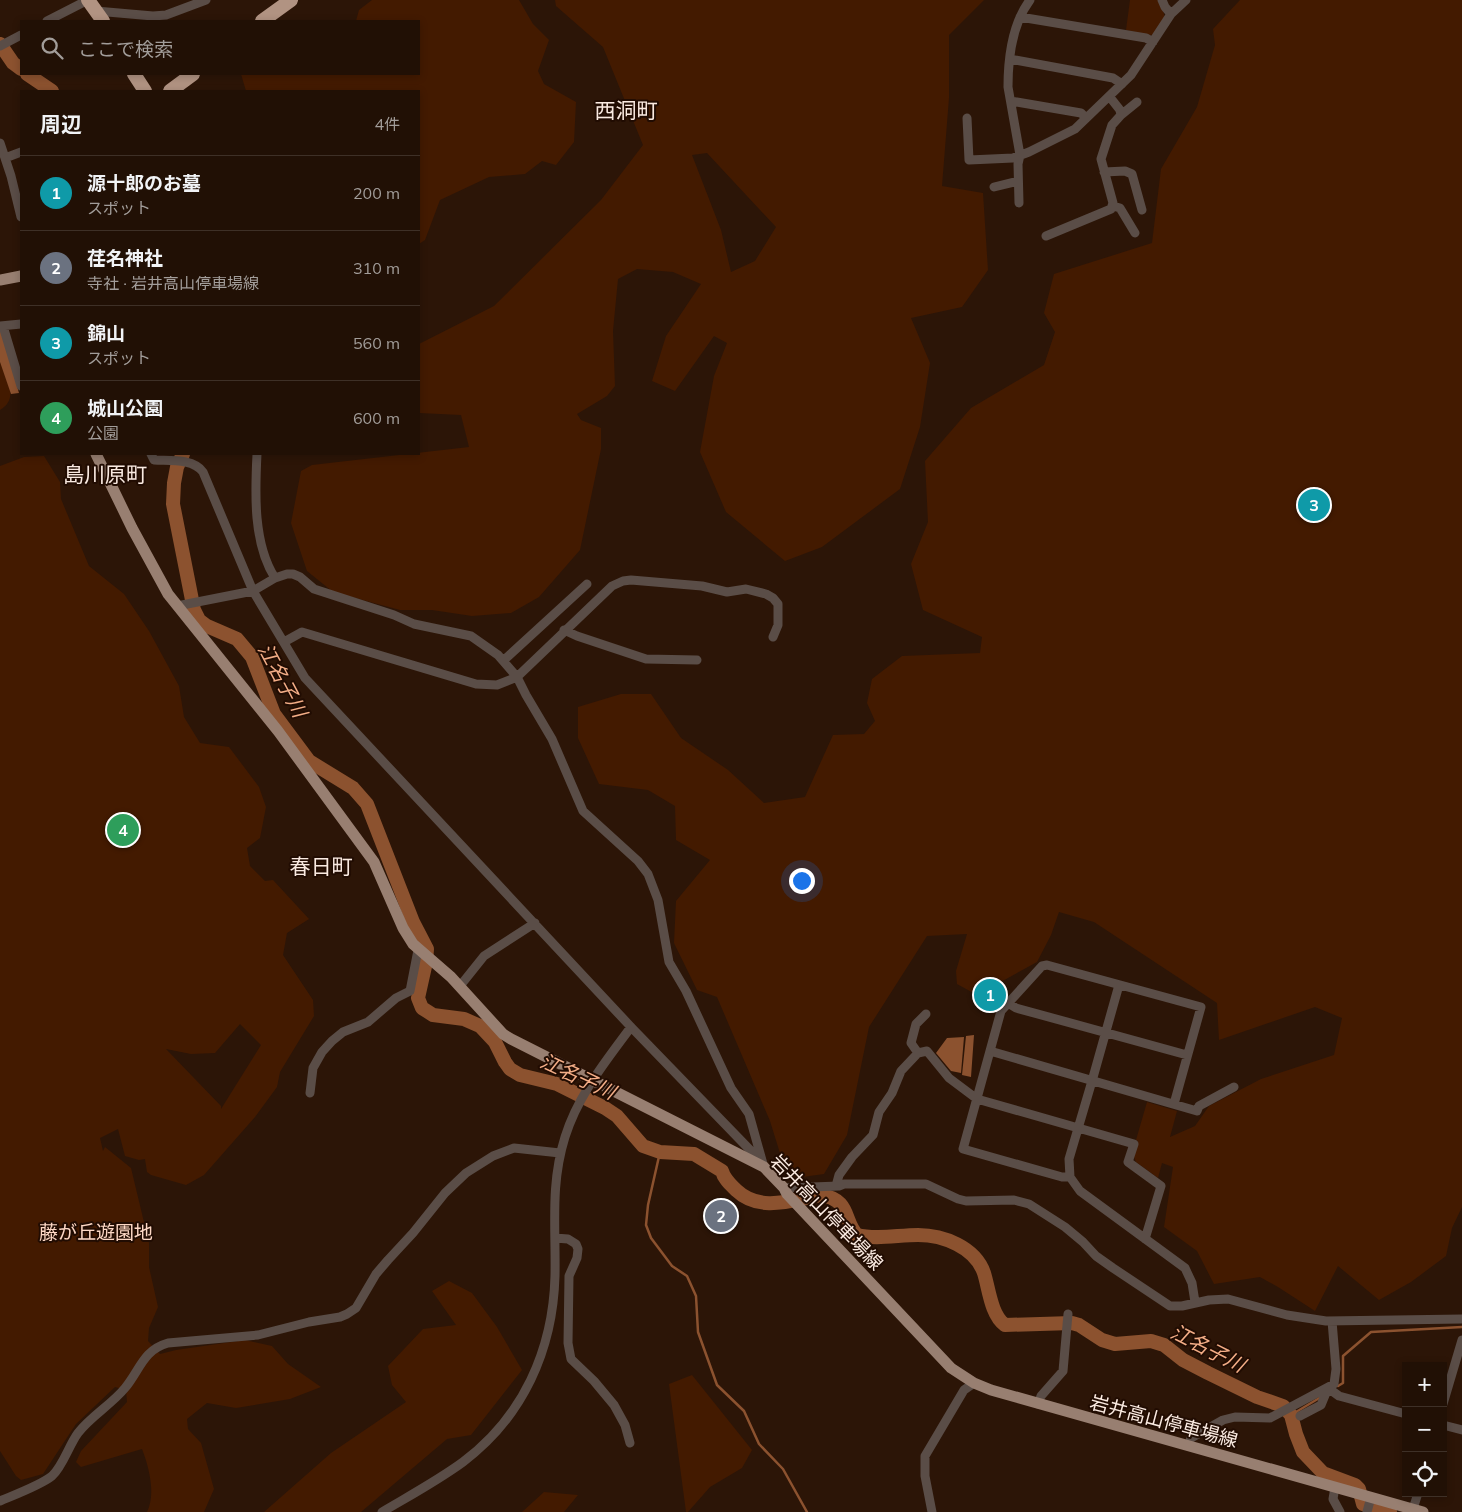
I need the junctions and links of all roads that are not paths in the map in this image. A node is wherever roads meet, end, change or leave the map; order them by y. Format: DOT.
graph roads {
  1 [pos="206,0"];
  2 [pos="291,0"];
  3 [pos="1030,0"];
  4 [pos="1162,0"];
  5 [pos="1186,0"];
  6 [pos="94,8"];
  7 [pos="1171,14"];
  8 [pos="1020,16"];
  9 [pos="51,20"];
  10 [pos="263,20"];
  11 [pos="20,35"];
  12 [pos="1153,42"];
  13 [pos="2,44"];
  14 [pos="1010,59"];
  15 [pos="135,75"];
  16 [pos="192,75"];
  17 [pos="1122,84"];
  18 [pos="144,90"];
  19 [pos="171,90"];
  20 [pos="1109,96"];
  21 [pos="1010,101"];
  22 [pos="1137,102"];
  23 [pos="1121,115"];
  24 [pos="967,118"];
  25 [pos="1086,118"];
  26 [pos="0,143"];
  27 [pos="20,152"];
  28 [pos="1020,155"];
  29 [pos="5,158"];
  30 [pos="1104,172"];
  31 [pos="4,173"];
  32 [pos="1018,181"];
  33 [pos="994,187"];
  34 [pos="1019,203"];
  35 [pos="1113,206"];
  36 [pos="1142,210"];
  37 [pos="20,213"];
  38 [pos="1136,233"];
  39 [pos="1046,236"];
  40 [pos="20,276"];
  41 [pos="0,280"];
  42 [pos="20,324"];
  43 [pos="2,326"];
  44 [pos="20,383"];
  45 [pos="96,455"];
  46 [pos="152,455"];
  47 [pos="257,455"];
  48 [pos="275,578"];
  49 [pos="588,584"];
  50 [pos="253,591"];
  51 [pos="187,604"];
  52 [pos="564,630"];
  53 [pos="773,637"];
  54 [pos="284,642"];
  55 [pos="504,660"];
  56 [pos="697,660"];
  57 [pos="517,677"];
  58 [pos="535,924"];
  59 [pos="419,950"];
  60 [pos="1119,985"];
  61 [pos="460,986"];
  62 [pos="1008,1003"];
  63 [pos="926,1014"];
  64 [pos="632,1027"];
  65 [pos="1106,1033"];
  66 [pos="990,1051"];
  67 [pos="918,1053"];
  68 [pos="1187,1055"];
  69 [pos="593,1080"];
  70 [pos="1092,1081"];
  71 [pos="1234,1087"];
  72 [pos="310,1093"];
  73 [pos="977,1099"];
  74 [pos="1174,1104"];
  75 [pos="1078,1128"];
  76 [pos="560,1153"];
  77 [pos="764,1167"];
  78 [pos="1070,1177"];
  79 [pos="836,1186"];
  80 [pos="785,1191"];
  81 [pos="555,1238"];
  82 [pos="1145,1238"];
  83 [pos="1195,1302"];
  84 [pos="1068,1315"];
  85 [pos="1462,1319"];
  86 [pos="1332,1321"];
  87 [pos="1462,1340"];
  88 [pos="974,1384"];
  89 [pos="1328,1388"];
  90 [pos="1447,1391"];
  91 [pos="1038,1404"];
  92 [pos="1402,1413"];
  93 [pos="1300,1416"];
  94 [pos="1447,1426"];
  95 [pos="1462,1430"];
  96 [pos="630,1443"];
  97 [pos="1188,1446"];
  98 [pos="1335,1487"];
  99 [pos="1418,1497"];
  100 [pos="1371,1498"];
  101 [pos="0,1501"];
  102 [pos="1368,1511"];
  103 [pos="1418,1511"];
  104 [pos="382,1512"];
  105 [pos="932,1512"];
  106 [pos="1340,1512"];
  1 -- 6 [label="street"];
  2 -- 10 [label="highway"];
  3 -- 8 [label="street"];
  4 -- 7 [label="street"];
  5 -- 7 [label="street"];
  6 -- 9 [label="street"];
  7 -- 12 [label="street"];
  8 -- 12 [label="street"];
  8 -- 14 [label="street"];
  11 -- 13 [label="street"];
  12 -- 17 [label="street"];
  14 -- 17 [label="street"];
  14 -- 21 [label="street"];
  15 -- 18 [label="highway"];
  16 -- 19 [label="highway"];
  17 -- 20 [label="street"];
  20 -- 23 [label="street"];
  20 -- 25 [label="street"];
  21 -- 25 [label="street"];
  21 -- 28 [label="street"];
  22 -- 23 [label="street"];
  23 -- 30 [label="street"];
  24 -- 28 [label="street"];
  25 -- 28 [label="street"];
  26 -- 29 [label="street"];
  27 -- 29 [label="street"];
  28 -- 32 [label="street"];
  29 -- 31 [label="street"];
  30 -- 35 [label="street"];
  30 -- 36 [label="street"];
  31 -- 37 [label="street"];
  32 -- 33 [label="street"];
  32 -- 34 [label="street"];
  35 -- 38 [label="street"];
  35 -- 39 [label="street"];
  40 -- 41 [label="main road"];
  42 -- 43 [label="street"];
  43 -- 44 [label="street"];
  45 -- 51 [label="main road, 岩井高山停車場線"];
  46 -- 50 [label="street"];
  47 -- 48 [label="street"];
  48 -- 50 [label="street"];
  48 -- 55 [label="street"];
  49 -- 55 [label="street"];
  50 -- 51 [label="street"];
  50 -- 54 [label="street"];
  51 -- 59 [label="main road, 岩井高山停車場線"];
  52 -- 53 [label="street"];
  52 -- 56 [label="street"];
  52 -- 57 [label="street"];
  54 -- 57 [label="street"];
  54 -- 58 [label="street"];
  55 -- 57 [label="street"];
  57 -- 77 [label="street"];
  58 -- 61 [label="street"];
  58 -- 64 [label="street"];
  59 -- 61 [label="main road, 岩井高山停車場線"];
  59 -- 72 [label="street"];
  60 -- 62 [label="street"];
  60 -- 65 [label="street"];
  60 -- 68 [label="street"];
  61 -- 69 [label="main road, 岩井高山停車場線"];
  62 -- 65 [label="street"];
  62 -- 66 [label="street"];
  63 -- 67 [label="street"];
  64 -- 69 [label="street"];
  64 -- 77 [label="street"];
  65 -- 68 [label="street"];
  65 -- 70 [label="street"];
  66 -- 70 [label="street"];
  66 -- 73 [label="street"];
  67 -- 73 [label="street"];
  67 -- 79 [label="street"];
  68 -- 74 [label="street"];
  69 -- 76 [label="street"];
  69 -- 77 [label="main road, 岩井高山停車場線"];
  70 -- 74 [label="street"];
  70 -- 75 [label="street"];
  71 -- 74 [label="street"];
  73 -- 75 [label="street"];
  73 -- 78 [label="street"];
  75 -- 78 [label="street"];
  75 -- 82 [label="street"];
  76 -- 81 [label="street"];
  76 -- 101 [label="street"];
  77 -- 80 [label="main road, 岩井高山停車場線"];
  78 -- 82 [label="street"];
  79 -- 80 [label="street"];
  79 -- 83 [label="street"];
  80 -- 88 [label="main road, 岩井高山停車場線"];
  81 -- 96 [label="street"];
  81 -- 104 [label="street"];
  82 -- 83 [label="street"];
  83 -- 86 [label="street"];
  84 -- 91 [label="street"];
  85 -- 86 [label="street"];
  86 -- 89 [label="street"];
  87 -- 90 [label="street"];
  88 -- 91 [label="main road, 岩井高山停車場線"];
  88 -- 105 [label="street"];
  89 -- 92 [label="street"];
  89 -- 93 [label="street"];
  89 -- 97 [label="street"];
  91 -- 97 [label="main road, 岩井高山停車場線"];
  94 -- 95 [label="street"];
  97 -- 98 [label="main road, 岩井高山停車場線"];
  98 -- 100 [label="main road, 岩井高山停車場線"];
  98 -- 106 [label="street"];
  99 -- 103 [label="street"];
  100 -- 102 [label="street"];
  100 -- 103 [label="main road, 岩井高山停車場線"];
}
